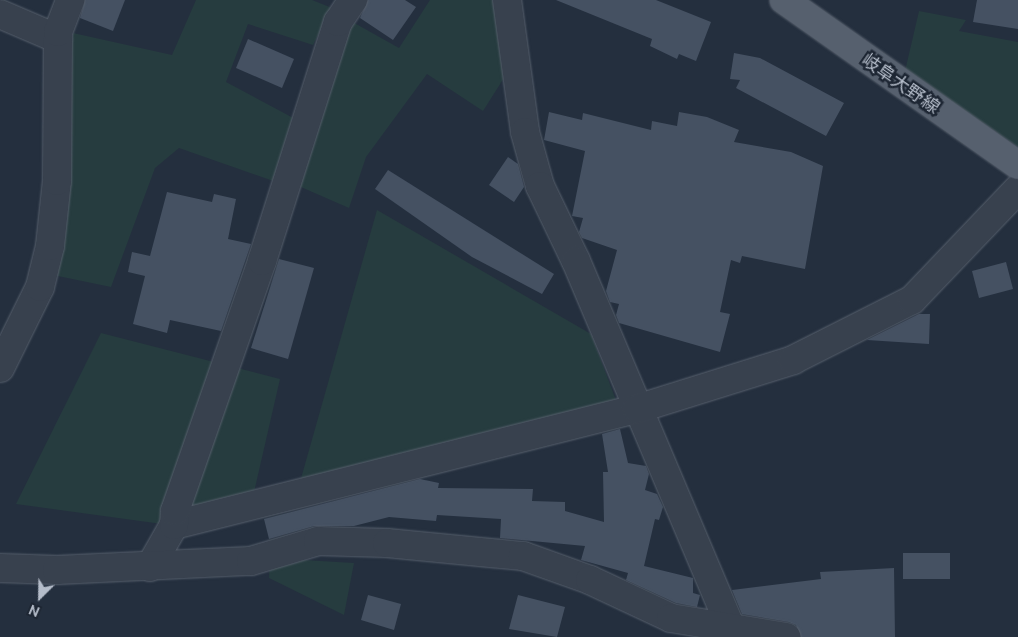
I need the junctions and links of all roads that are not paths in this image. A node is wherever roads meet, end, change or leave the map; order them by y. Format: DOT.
graph roads {
  1 [pos="70,0"];
  2 [pos="353,0"];
  3 [pos="508,0"];
  4 [pos="784,0"];
  5 [pos="0,14"];
  6 [pos="58,39"];
  7 [pos="1018,165"];
  8 [pos="1018,188"];
  9 [pos="0,368"];
  10 [pos="637,409"];
  11 [pos="174,525"];
  12 [pos="150,566"];
  13 [pos="0,568"];
  14 [pos="733,631"];
  15 [pos="786,637"];
  1 -- 6 [label="street"];
  2 -- 11 [label="street"];
  3 -- 10 [label="street"];
  4 -- 7 [label="main road, 岐阜大野線"];
  5 -- 6 [label="street"];
  6 -- 9 [label="street"];
  8 -- 10 [label="street"];
  10 -- 11 [label="street"];
  10 -- 14 [label="street"];
  11 -- 12 [label="street"];
  12 -- 13 [label="street"];
  12 -- 14 [label="street"];
  14 -- 15 [label="street"];
}
